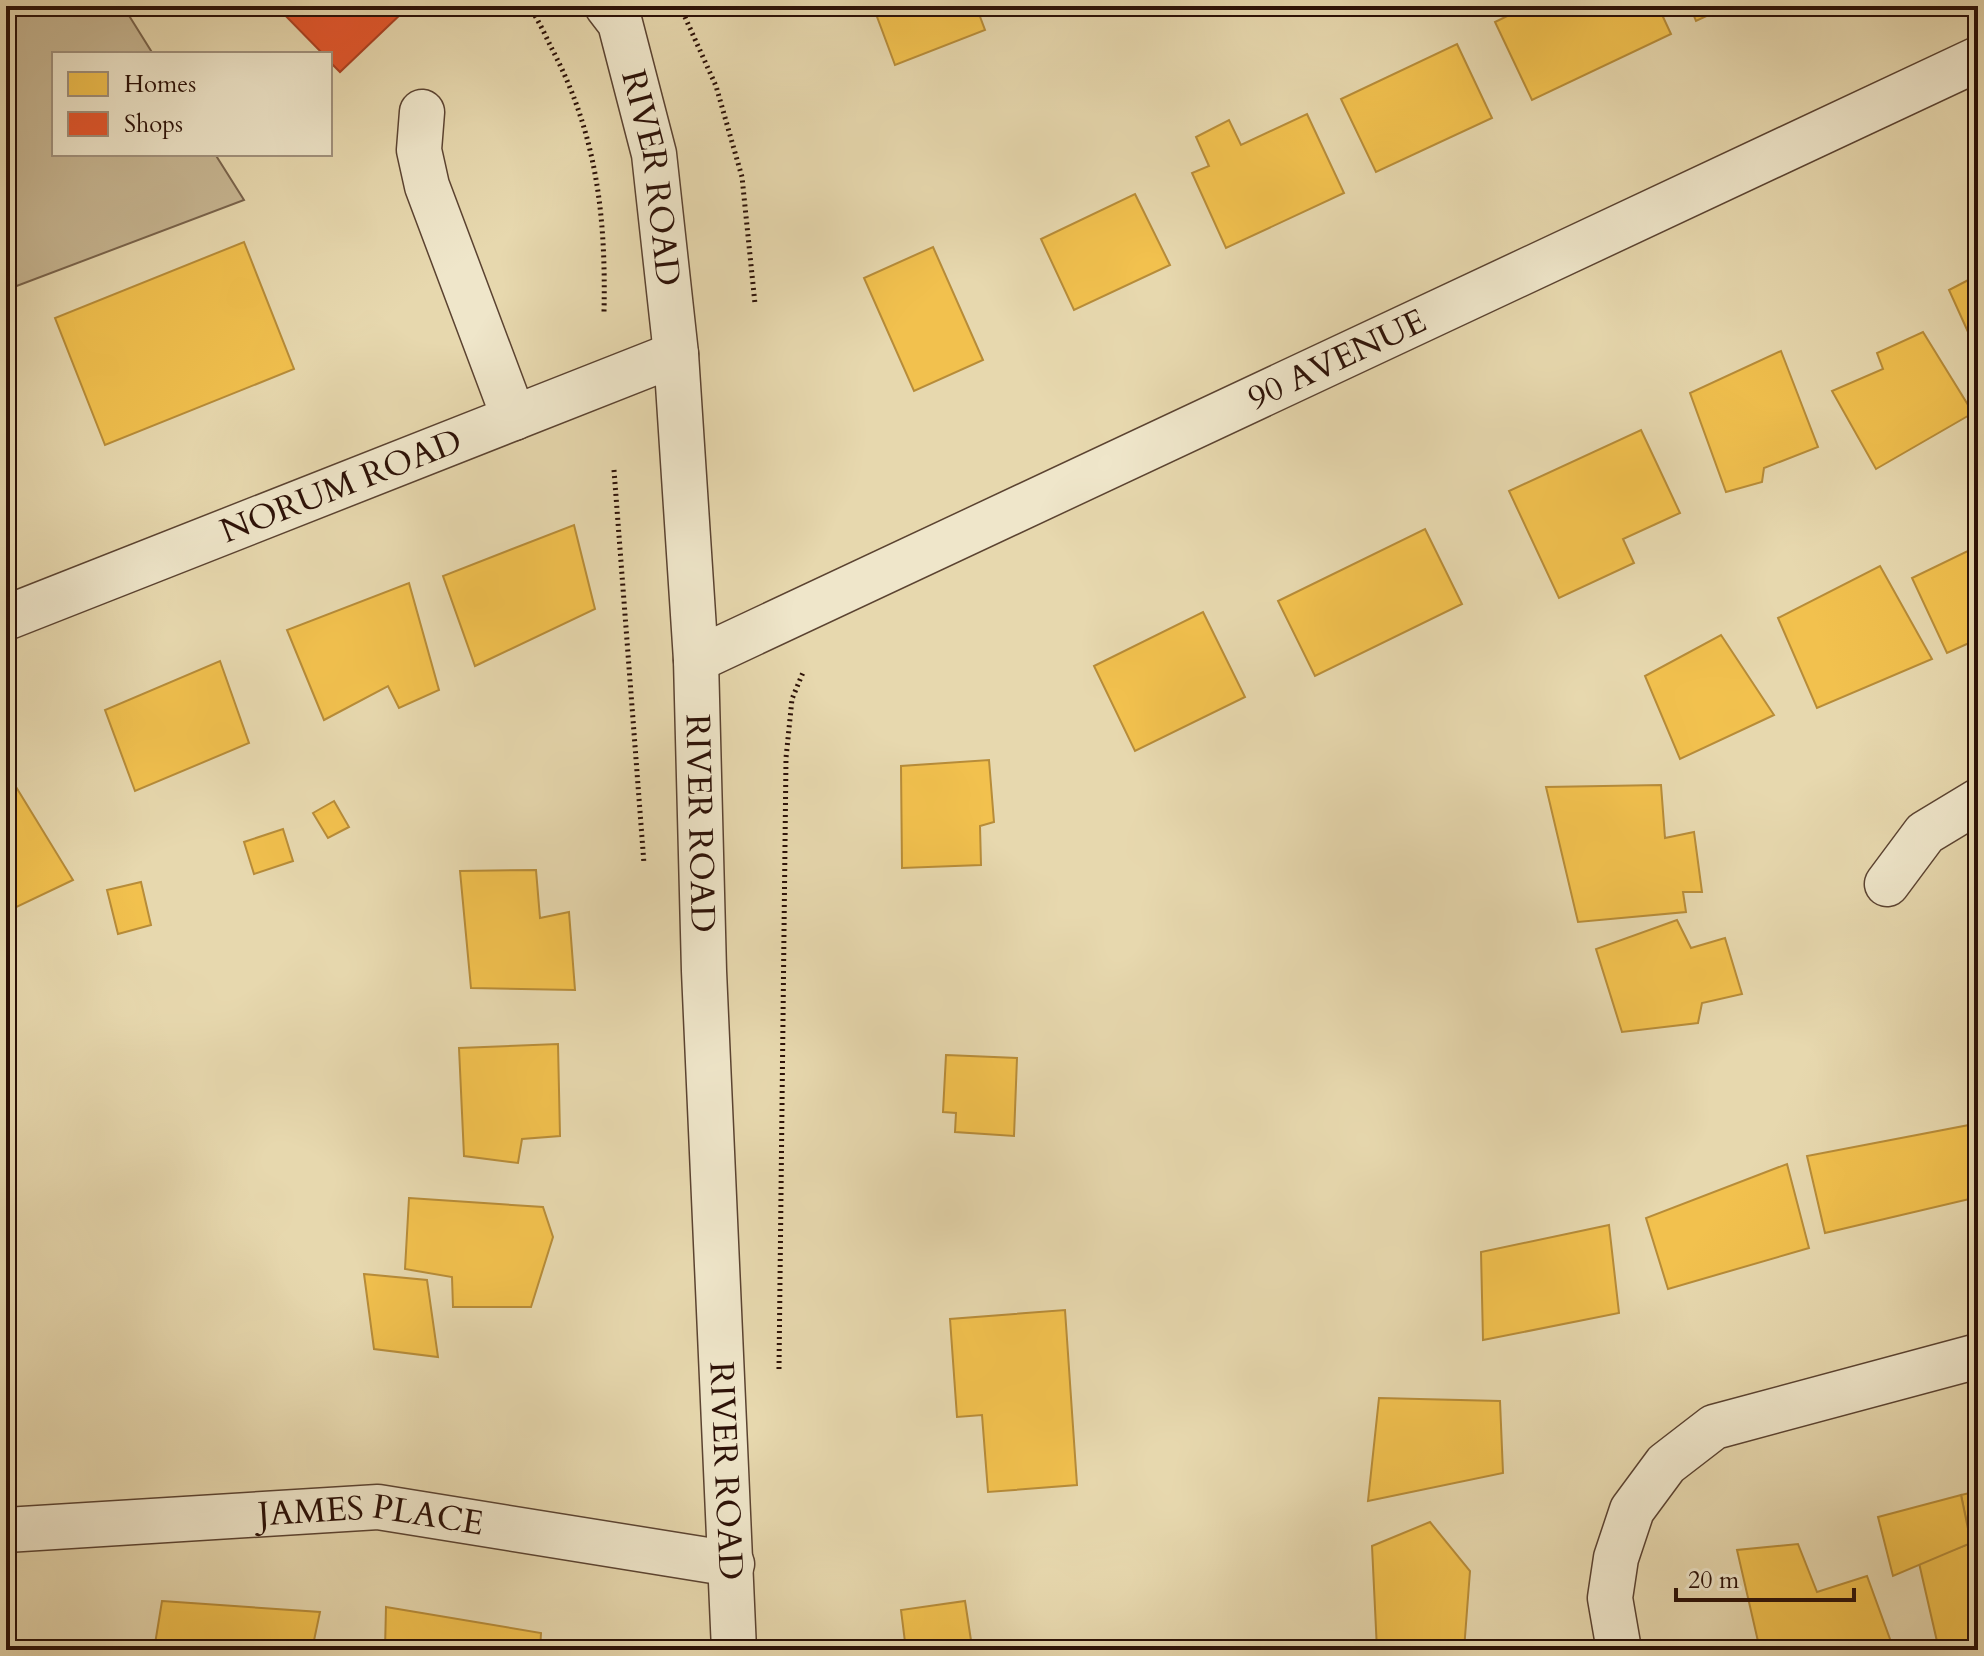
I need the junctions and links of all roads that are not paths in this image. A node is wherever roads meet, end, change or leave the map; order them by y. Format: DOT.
graph roads {
  1 [pos="607,6"];
  2 [pos="1978,59"];
  3 [pos="422,112"];
  4 [pos="676,354"];
  5 [pos="514,418"];
  6 [pos="6,618"];
  7 [pos="696,660"];
  8 [pos="1978,801"];
  9 [pos="1887,884"];
  10 [pos="1978,1356"];
  11 [pos="6,1530"];
  12 [pos="732,1564"];
  13 [pos="734,1650"];
  14 [pos="1619,1650"];
  1 -- 4 [label="street, RIVER ROAD"];
  2 -- 7 [label="street, 90 AVENUE"];
  3 -- 5 [label="street"];
  4 -- 5 [label="street, NORUM ROAD"];
  4 -- 7 [label="street, RIVER ROAD"];
  5 -- 6 [label="street, NORUM ROAD"];
  7 -- 12 [label="street, RIVER ROAD"];
  8 -- 9 [label="street"];
  10 -- 14 [label="street"];
  11 -- 12 [label="street, JAMES PLACE"];
  12 -- 13 [label="street, RIVER ROAD"];
}
